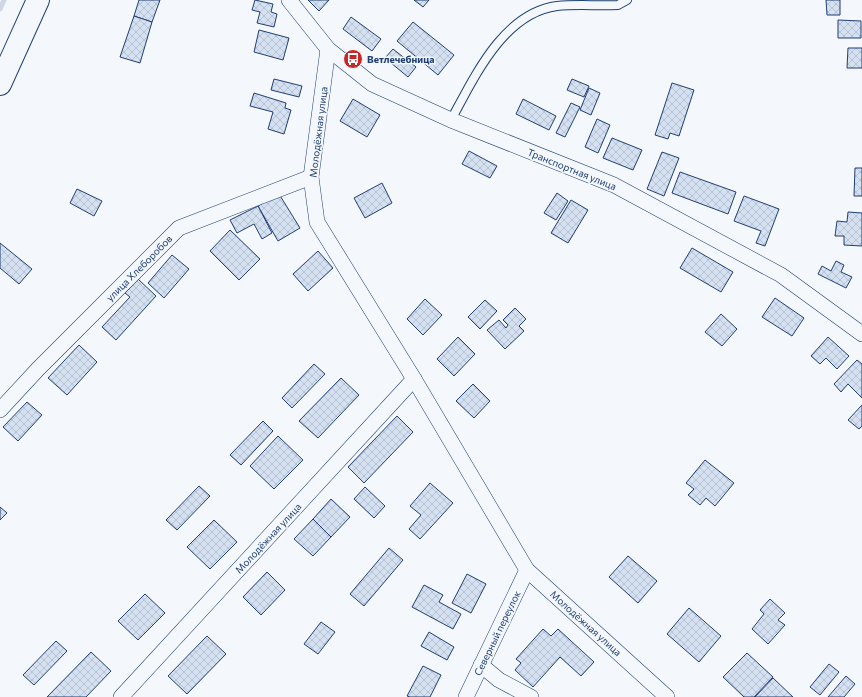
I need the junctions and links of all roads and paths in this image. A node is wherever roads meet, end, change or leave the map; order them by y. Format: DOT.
graph roads {
  1 [pos="38,0"];
  2 [pos="289,0"];
  3 [pos="626,0"];
  4 [pos="328,49"];
  5 [pos="0,84"];
  6 [pos="451,120"];
  7 [pos="311,177"];
  8 [pos="862,334"];
  9 [pos="414,379"];
  10 [pos="0,410"];
  11 [pos="527,570"];
  12 [pos="482,665"];
  13 [pos="121,697"];
  14 [pos="466,697"];
  15 [pos="531,697"];
  16 [pos="667,697"];
  1 -- 5 [label="highway"];
  2 -- 4 [label="street, Транспортная улица"];
  3 -- 6 [label="lane"];
  4 -- 6 [label="street, Транспортная улица"];
  4 -- 7 [label="street, Молодёжная улица"];
  6 -- 8 [label="street, Транспортная улица"];
  7 -- 9 [label="street, Молодёжная улица"];
  7 -- 10 [label="street, улица Хлеборобов"];
  9 -- 11 [label="street, Молодёжная улица"];
  9 -- 13 [label="street, Молодёжная улица"];
  11 -- 12 [label="street, Северный переулок"];
  11 -- 16 [label="street, Молодёжная улица"];
  12 -- 14 [label="street, Северный переулок"];
  12 -- 15 [label="street"];
}
